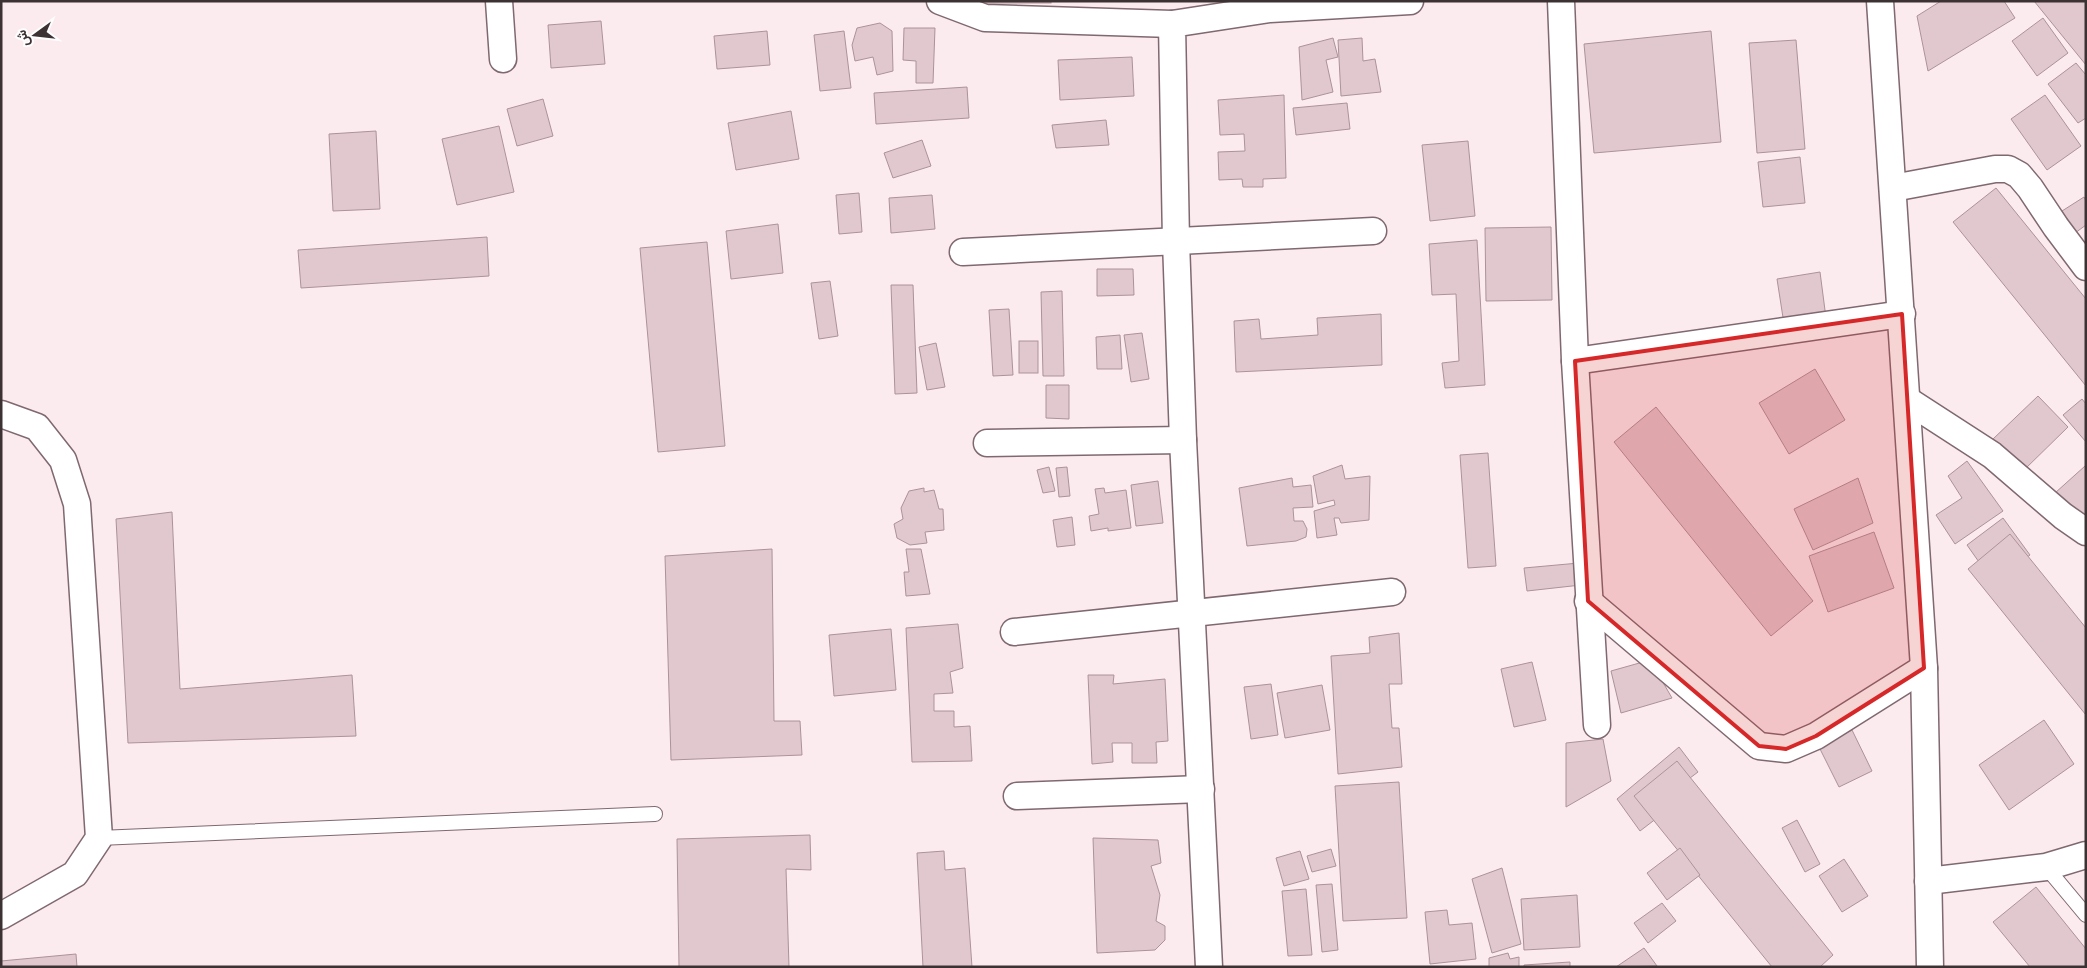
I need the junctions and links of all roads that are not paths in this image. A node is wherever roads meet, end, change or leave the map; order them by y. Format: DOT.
graph roads {
  1 [pos="500,1"];
  2 [pos="940,1"];
  3 [pos="1410,1"];
  4 [pos="1562,1"];
  5 [pos="1880,1"];
  6 [pos="1270,5"];
  7 [pos="1108,12"];
  8 [pos="1172,24"];
  9 [pos="503,59"];
  10 [pos="1893,188"];
  11 [pos="1373,231"];
  12 [pos="1176,241"];
  13 [pos="963,252"];
  14 [pos="2086,267"];
  15 [pos="1902,314"];
  16 [pos="1575,361"];
  17 [pos="1907,400"];
  18 [pos="1,414"];
  19 [pos="1183,440"];
  20 [pos="987,443"];
  21 [pos="2086,532"];
  22 [pos="1392,592"];
  23 [pos="1588,601"];
  24 [pos="1193,614"];
  25 [pos="1014,632"];
  26 [pos="1924,668"];
  27 [pos="1597,725"];
  28 [pos="1201,789"];
  29 [pos="1017,796"];
  30 [pos="655,814"];
  31 [pos="99,838"];
  32 [pos="2086,855"];
  33 [pos="2046,867"];
  34 [pos="1928,882"];
  35 [pos="2086,915"];
  36 [pos="1,916"];
  37 [pos="1209,967"];
  38 [pos="1930,967"];
  1 -- 9 [label="street"];
  2 -- 7 [label="street"];
  3 -- 6 [label="street"];
  4 -- 16 [label="street"];
  5 -- 10 [label="street"];
  6 -- 8 [label="street"];
  7 -- 8 [label="street"];
  8 -- 12 [label="street"];
  10 -- 14 [label="street"];
  10 -- 15 [label="street"];
  11 -- 12 [label="street"];
  12 -- 13 [label="street"];
  12 -- 19 [label="street"];
  15 -- 16 [label="street"];
  15 -- 17 [label="street"];
  16 -- 23 [label="street"];
  17 -- 21 [label="street"];
  17 -- 26 [label="street"];
  18 -- 31 [label="street"];
  19 -- 20 [label="street"];
  19 -- 24 [label="street"];
  22 -- 24 [label="street"];
  23 -- 26 [label="street"];
  23 -- 27 [label="street"];
  24 -- 25 [label="street"];
  24 -- 28 [label="street"];
  26 -- 34 [label="street"];
  28 -- 29 [label="street"];
  28 -- 37 [label="street"];
  30 -- 31 [label="lane"];
  31 -- 36 [label="street"];
  32 -- 33 [label="street"];
  33 -- 34 [label="street"];
  33 -- 35 [label="lane"];
  34 -- 38 [label="street"];
}
